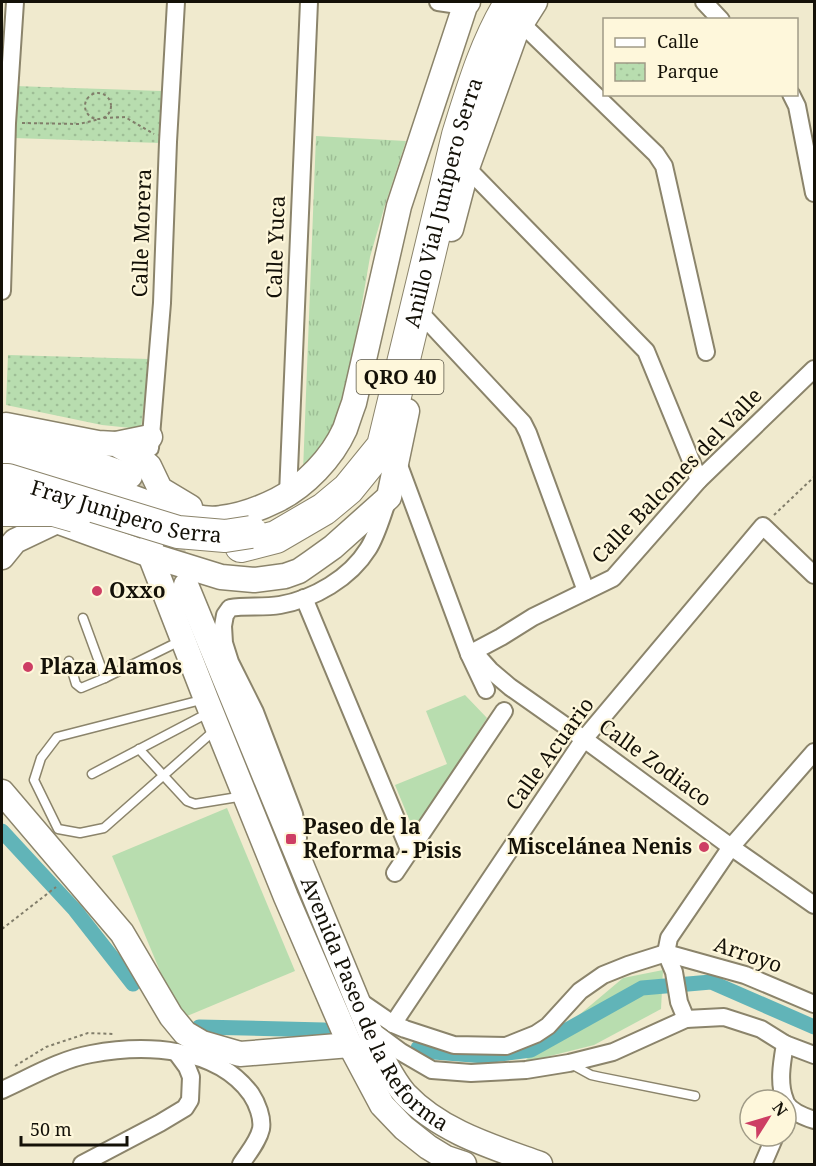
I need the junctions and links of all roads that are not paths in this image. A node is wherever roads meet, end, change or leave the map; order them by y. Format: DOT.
graph roads {
  1 [pos="15,2"];
  2 [pos="176,2"];
  3 [pos="309,2"];
  4 [pos="438,2"];
  5 [pos="535,2"];
  6 [pos="704,2"];
  7 [pos="474,3"];
  8 [pos="719,18"];
  9 [pos="516,19"];
  10 [pos="792,96"];
  11 [pos="5,132"];
  12 [pos="457,136"];
  13 [pos="467,168"];
  14 [pos="814,193"];
  15 [pos="2,291"];
  16 [pos="426,319"];
  17 [pos="706,352"];
  18 [pos="814,369"];
  19 [pos="150,437"];
  20 [pos="4,444"];
  21 [pos="116,444"];
  22 [pos="396,460"];
  23 [pos="139,471"];
  24 [pos="2,480"];
  25 [pos="699,480"];
  26 [pos="2,493"];
  27 [pos="288,494"];
  28 [pos="389,497"];
  29 [pos="2,503"];
  30 [pos="148,503"];
  31 [pos="2,510"];
  32 [pos="220,519"];
  33 [pos="57,521"];
  34 [pos="246,539"];
  35 [pos="150,555"];
  36 [pos="2,557"];
  37 [pos="814,575"];
  38 [pos="221,577"];
  39 [pos="186,585"];
  40 [pos="586,591"];
  41 [pos="304,598"];
  42 [pos="82,618"];
  43 [pos="182,640"];
  44 [pos="472,653"];
  45 [pos="69,661"];
  46 [pos="105,678"];
  47 [pos="486,690"];
  48 [pos="504,711"];
  49 [pos="211,713"];
  50 [pos="585,739"];
  51 [pos="139,749"];
  52 [pos="814,752"];
  53 [pos="92,774"];
  54 [pos="163,776"];
  55 [pos="2,792"];
  56 [pos="244,796"];
  57 [pos="731,847"];
  58 [pos="410,852"];
  59 [pos="395,873"];
  60 [pos="306,877"];
  61 [pos="814,905"];
  62 [pos="290,907"];
  63 [pos="666,953"];
  64 [pos="358,1000"];
  65 [pos="814,1005"];
  66 [pos="686,1019"];
  67 [pos="393,1024"];
  68 [pos="370,1028"];
  69 [pos="784,1044"];
  70 [pos="350,1045"];
  71 [pos="176,1052"];
  72 [pos="814,1055"];
  73 [pos="569,1063"];
  74 [pos="782,1088"];
  75 [pos="2,1090"];
  76 [pos="694,1096"];
  77 [pos="798,1113"];
  78 [pos="814,1120"];
  79 [pos="770,1148"];
  80 [pos="82,1164"];
  81 [pos="241,1164"];
  82 [pos="464,1164"];
  83 [pos="540,1164"];
  84 [pos="763,1164"];
  1 -- 11 [label="street"];
  2 -- 19 [label="street, Calle Morera"];
  3 -- 27 [label="street, Calle Yuca"];
  4 -- 7 [label="street"];
  5 -- 9 [label="street"];
  6 -- 8 [label="street"];
  7 -- 12 [label="highway, Anillo Vial Junípero Serra / QRO 40"];
  7 -- 27 [label="street"];
  9 -- 12 [label="street"];
  9 -- 12 [label="highway, Anillo Vial Junípero Serra / QRO 40"];
  9 -- 17 [label="street"];
  10 -- 14 [label="street"];
  11 -- 15 [label="street"];
  12 -- 13 [label="street"];
  12 -- 34 [label="highway, Anillo Vial Junípero Serra / QRO 40"];
  13 -- 16 [label="street"];
  13 -- 25 [label="street"];
  16 -- 22 [label="street"];
  16 -- 40 [label="street"];
  18 -- 25 [label="street, Calle Balcones del Valle"];
  19 -- 21 [label="street"];
  19 -- 23 [label="street, Calle Morera"];
  20 -- 21 [label="street"];
  20 -- 23 [label="street"];
  20 -- 30 [label="street"];
  21 -- 23 [label="street"];
  22 -- 28 [label="street"];
  22 -- 44 [label="street"];
  23 -- 30 [label="street"];
  23 -- 32 [label="street"];
  24 -- 34 [label="highway, Fray Junipero Serra / QRO 40, bridge"];
  25 -- 40 [label="street, Calle Balcones del Valle"];
  26 -- 30 [label="street"];
  27 -- 32 [label="street"];
  28 -- 38 [label="street"];
  28 -- 41 [label="street"];
  29 -- 33 [label="street"];
  30 -- 32 [label="street"];
  31 -- 34 [label="highway, Fray Junipero Serra / QRO 40, bridge"];
  32 -- 35 [label="street"];
  32 -- 38 [label="street"];
  33 -- 35 [label="street"];
  33 -- 36 [label="street"];
  35 -- 38 [label="street"];
  35 -- 43 [label="street, Avenida Paseo de la Reforma"];
  37 -- 50 [label="street, Calle Acuario"];
  39 -- 60 [label="street, Avenida Paseo de la Reforma"];
  40 -- 44 [label="street, Calle Balcones del Valle"];
  41 -- 58 [label="street"];
  41 -- 60 [label="street"];
  42 -- 46 [label="lane"];
  43 -- 46 [label="lane"];
  43 -- 49 [label="street, Avenida Paseo de la Reforma"];
  44 -- 47 [label="street"];
  44 -- 50 [label="street, Calle Zodiaco"];
  45 -- 46 [label="lane"];
  48 -- 58 [label="street"];
  49 -- 51 [label="lane"];
  49 -- 54 [label="lane"];
  49 -- 54 [label="lane"];
  49 -- 56 [label="street, Avenida Paseo de la Reforma"];
  50 -- 57 [label="street, Calle Zodiaco"];
  50 -- 67 [label="street, Calle Acuario"];
  51 -- 53 [label="lane"];
  51 -- 54 [label="lane"];
  52 -- 57 [label="street"];
  54 -- 56 [label="lane"];
  55 -- 70 [label="street"];
  56 -- 62 [label="street, Avenida Paseo de la Reforma"];
  57 -- 61 [label="street, Calle Zodiaco"];
  57 -- 63 [label="street"];
  58 -- 59 [label="street"];
  60 -- 62 [label="street"];
  60 -- 64 [label="street, Avenida Paseo de la Reforma"];
  62 -- 68 [label="street"];
  62 -- 70 [label="street, Avenida Paseo de la Reforma"];
  63 -- 65 [label="street, Arroyo"];
  63 -- 66 [label="street"];
  63 -- 67 [label="street"];
  64 -- 67 [label="street"];
  64 -- 68 [label="street, Avenida Paseo de la Reforma"];
  66 -- 69 [label="street"];
  66 -- 73 [label="street"];
  68 -- 73 [label="street"];
  68 -- 83 [label="street, Avenida Paseo de la Reforma"];
  69 -- 72 [label="street"];
  69 -- 74 [label="street"];
  70 -- 82 [label="street, Avenida Paseo de la Reforma"];
  71 -- 75 [label="street"];
  71 -- 80 [label="street"];
  71 -- 81 [label="street"];
  73 -- 76 [label="lane"];
  77 -- 78 [label="street"];
  79 -- 84 [label="street"];
}
